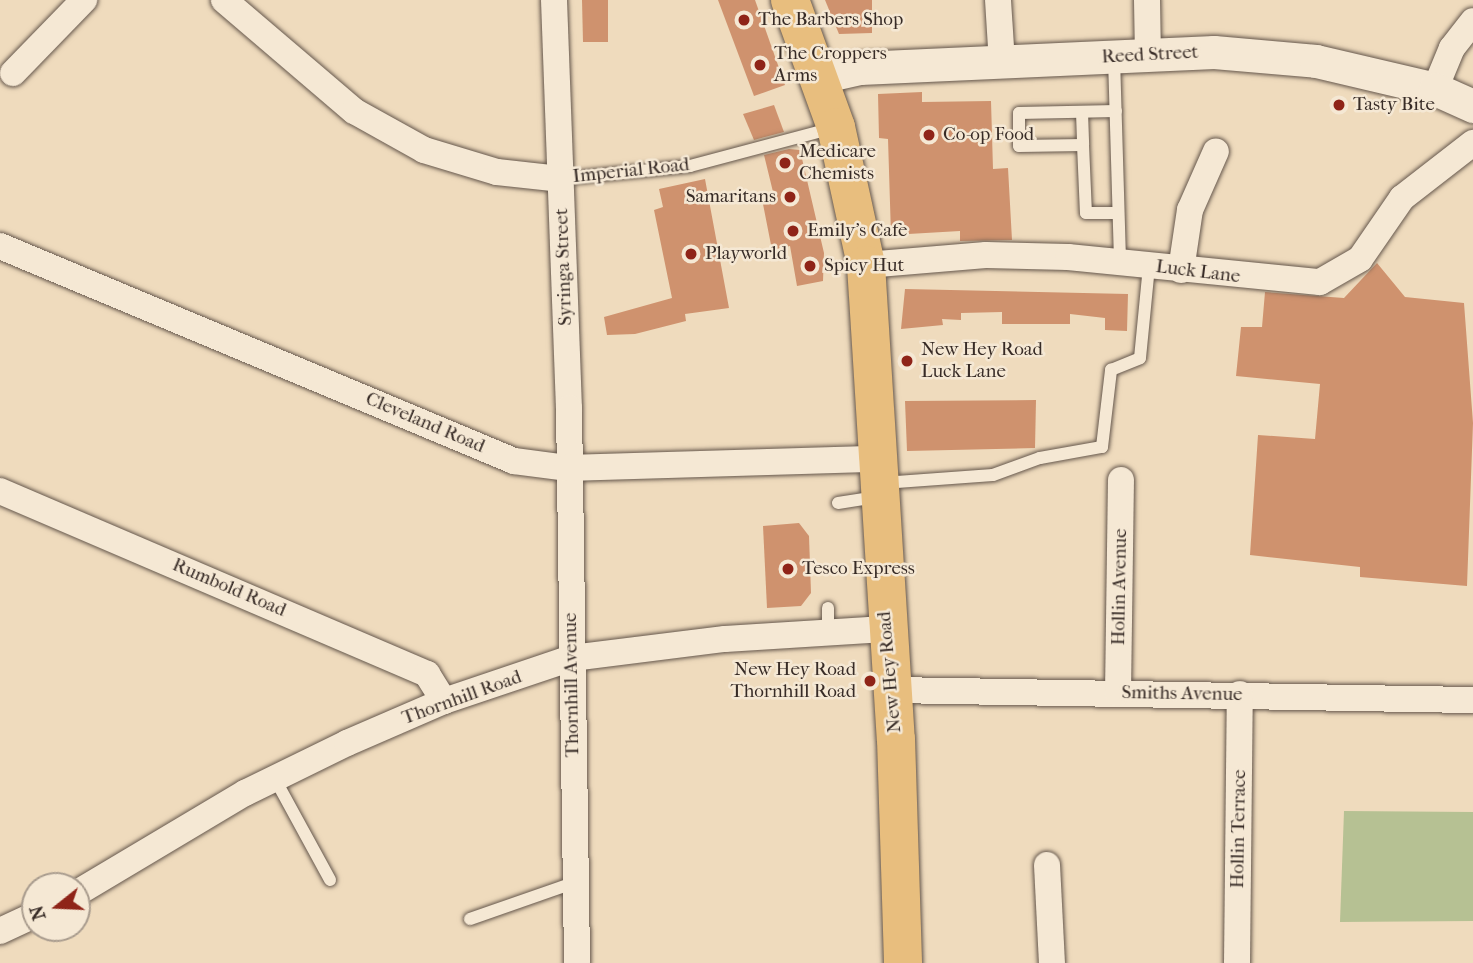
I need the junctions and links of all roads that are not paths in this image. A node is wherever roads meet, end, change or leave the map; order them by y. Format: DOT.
graph roads {
  1 [pos="84,0"];
  2 [pos="224,0"];
  3 [pos="554,0"];
  4 [pos="790,0"];
  5 [pos="998,0"];
  6 [pos="1147,0"];
  7 [pos="1473,21"];
  8 [pos="1148,55"];
  9 [pos="1114,57"];
  10 [pos="1002,64"];
  11 [pos="13,74"];
  12 [pos="820,77"];
  13 [pos="1435,89"];
  14 [pos="1473,106"];
  15 [pos="1116,111"];
  16 [pos="1082,112"];
  17 [pos="836,127"];
  18 [pos="1473,143"];
  19 [pos="1083,145"];
  20 [pos="1216,151"];
  21 [pos="560,179"];
  22 [pos="1118,213"];
  23 [pos="0,246"];
  24 [pos="1120,263"];
  25 [pos="866,265"];
  26 [pos="1149,267"];
  27 [pos="1181,270"];
  28 [pos="569,408"];
  29 [pos="568,468"];
  30 [pos="878,479"];
  31 [pos="1121,480"];
  32 [pos="0,491"];
  33 [pos="838,503"];
  34 [pos="886,629"];
  35 [pos="572,658"];
  36 [pos="892,690"];
  37 [pos="1118,693"];
  38 [pos="1240,694"];
  39 [pos="1473,700"];
  40 [pos="444,701"];
  41 [pos="275,779"];
  42 [pos="1047,865"];
  43 [pos="330,880"];
  44 [pos="576,882"];
  45 [pos="91,885"];
  46 [pos="470,919"];
  47 [pos="21,921"];
  48 [pos="0,931"];
  49 [pos="577,963"];
  50 [pos="903,963"];
  51 [pos="1052,963"];
  52 [pos="1237,963"];
  1 -- 11 [label="street"];
  2 -- 21 [label="street, Imperial Road"];
  3 -- 21 [label="street, Syringa Street"];
  4 -- 12 [label="highway, New Hey Road"];
  5 -- 10 [label="street"];
  6 -- 8 [label="street"];
  7 -- 13 [label="street"];
  8 -- 9 [label="street, Reed Street"];
  8 -- 13 [label="street, Reed Street"];
  9 -- 10 [label="street, Reed Street"];
  9 -- 15 [label="lane"];
  10 -- 12 [label="street, Reed Street"];
  12 -- 17 [label="highway, New Hey Road"];
  13 -- 14 [label="street, Reed Street"];
  15 -- 16 [label="lane"];
  15 -- 22 [label="lane"];
  16 -- 19 [label="lane"];
  16 -- 19 [label="lane"];
  17 -- 21 [label="lane, Imperial Road"];
  17 -- 25 [label="highway, New Hey Road"];
  18 -- 27 [label="street, Luck Lane"];
  19 -- 22 [label="lane"];
  20 -- 27 [label="street"];
  21 -- 28 [label="street, Syringa Street"];
  22 -- 24 [label="lane"];
  23 -- 29 [label="street, Cleveland Road"];
  24 -- 25 [label="street, Luck Lane"];
  24 -- 26 [label="street, Luck Lane"];
  25 -- 30 [label="highway, New Hey Road"];
  26 -- 27 [label="street, Luck Lane"];
  26 -- 30 [label="lane"];
  28 -- 29 [label="street, Thornhill Avenue"];
  29 -- 30 [label="street, Cleveland Road"];
  29 -- 35 [label="street, Thornhill Avenue"];
  30 -- 33 [label="lane"];
  30 -- 34 [label="highway, New Hey Road"];
  31 -- 37 [label="street, Hollin Avenue"];
  32 -- 40 [label="street, Rumbold Road"];
  34 -- 35 [label="street, Thornhill Road"];
  34 -- 36 [label="highway, New Hey Road"];
  35 -- 40 [label="street, Thornhill Road"];
  35 -- 44 [label="street, Thornhill Avenue"];
  36 -- 37 [label="street, Smiths Avenue"];
  36 -- 50 [label="highway, New Hey Road"];
  37 -- 38 [label="street, Smiths Avenue"];
  38 -- 39 [label="street, Smiths Avenue"];
  38 -- 52 [label="street, Hollin Terrace"];
  40 -- 41 [label="street, Thornhill Road"];
  41 -- 43 [label="lane"];
  41 -- 45 [label="street, Thornhill Road"];
  42 -- 51 [label="street"];
  44 -- 46 [label="lane"];
  44 -- 49 [label="street, Thornhill Avenue"];
  47 -- 48 [label="street"];
}
